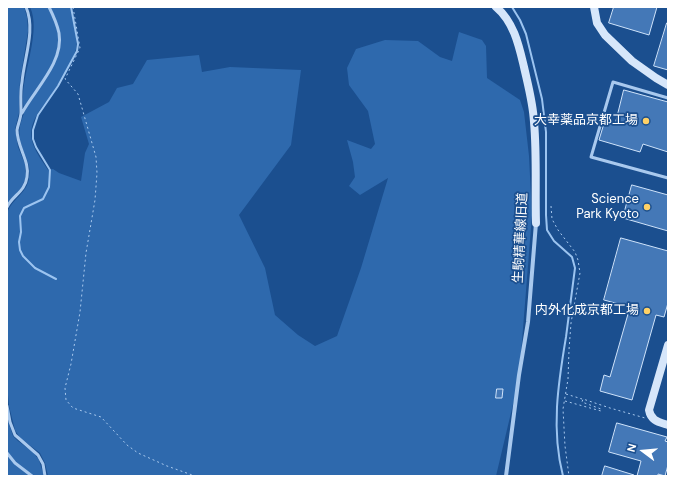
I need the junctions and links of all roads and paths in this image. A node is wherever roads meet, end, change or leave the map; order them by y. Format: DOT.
graph roads {
  1 [pos="26,7"];
  2 [pos="49,7"];
  3 [pos="73,7"];
  4 [pos="496,7"];
  5 [pos="594,7"];
  6 [pos="668,85"];
  7 [pos="668,98"];
  8 [pos="21,114"];
  9 [pos="668,178"];
  10 [pos="7,206"];
  11 [pos="550,206"];
  12 [pos="536,223"];
  13 [pos="668,344"];
  14 [pos="566,394"];
  15 [pos="583,399"];
  16 [pos="564,401"];
  17 [pos="7,406"];
  18 [pos="650,416"];
  19 [pos="668,425"];
  20 [pos="7,453"];
  21 [pos="32,476"];
  22 [pos="46,476"];
  23 [pos="195,476"];
  24 [pos="506,476"];
  25 [pos="569,476"];
  1 -- 8 [label="lane"];
  2 -- 8 [label="lane"];
  3 -- 23 [label="path"];
  4 -- 12 [label="street, 生駒精華線旧道"];
  5 -- 6 [label="street"];
  7 -- 9 [label="lane"];
  8 -- 10 [label="lane"];
  11 -- 14 [label="path"];
  12 -- 24 [label="street, 生駒精華線旧道"];
  13 -- 18 [label="street"];
  14 -- 15 [label="path"];
  14 -- 16 [label="path"];
  15 -- 16 [label="path"];
  15 -- 18 [label="path"];
  16 -- 25 [label="path"];
  17 -- 22 [label="lane"];
  18 -- 19 [label="street"];
  20 -- 21 [label="lane"];
}
